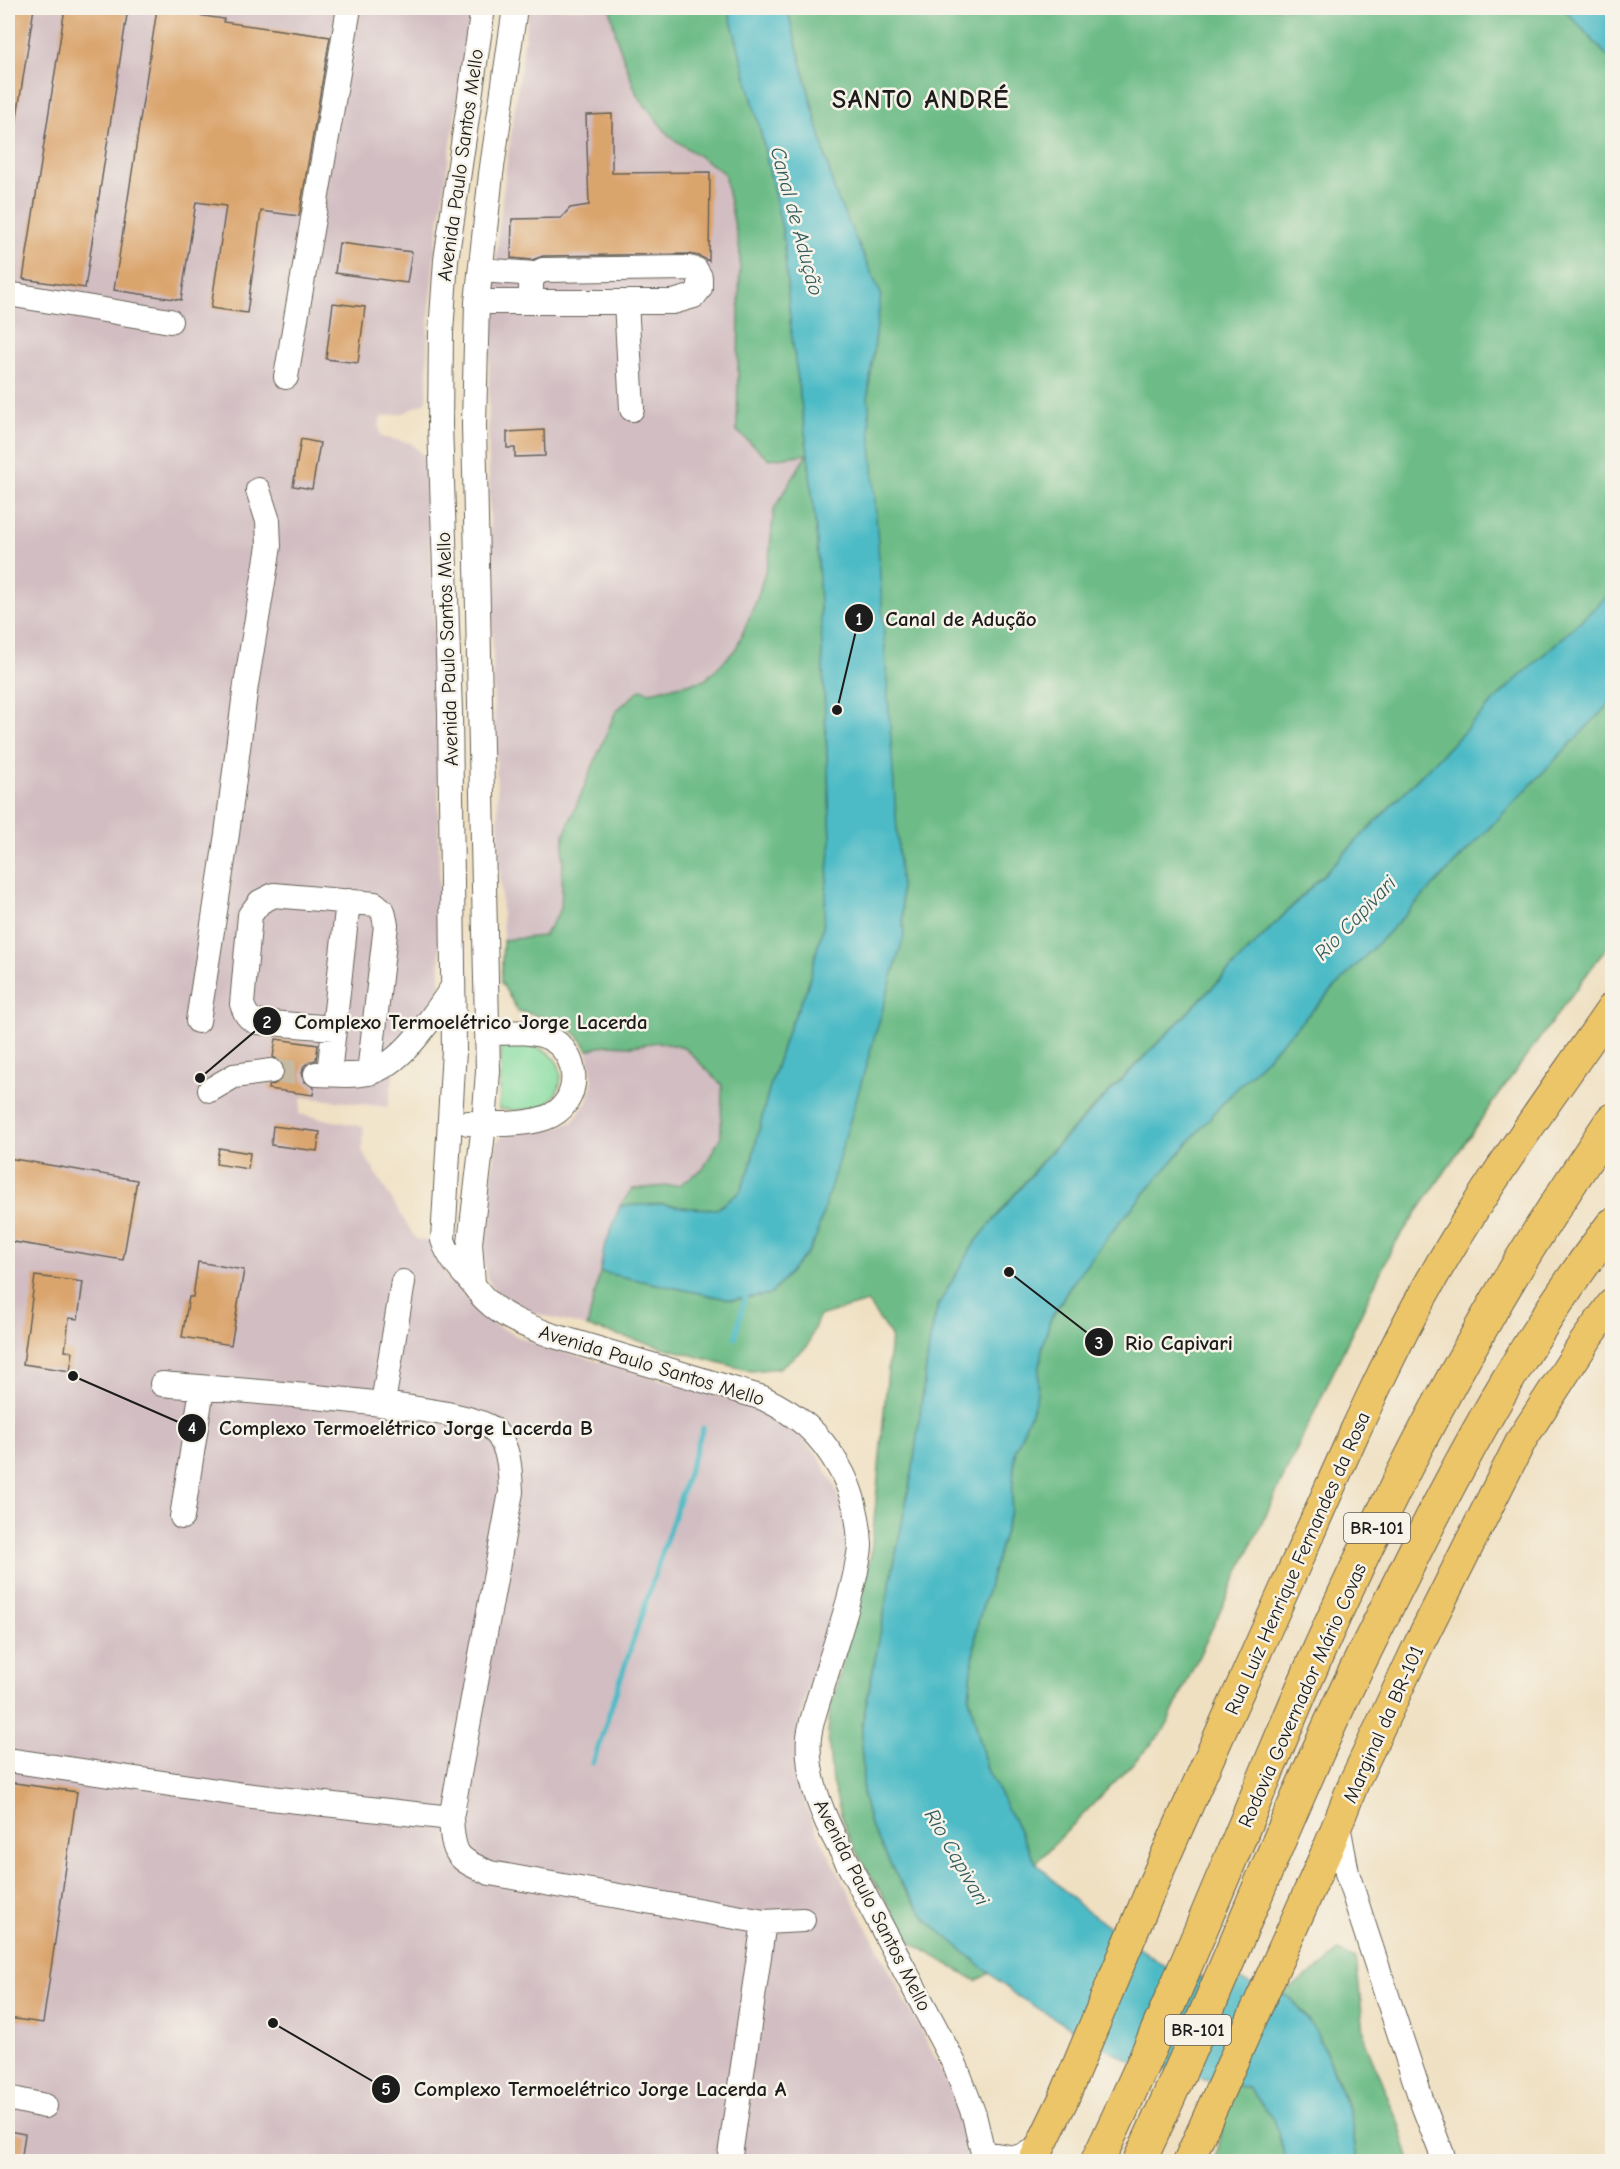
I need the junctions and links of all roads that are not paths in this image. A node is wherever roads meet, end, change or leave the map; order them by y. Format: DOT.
graph roads {
  1 [pos="349,8"];
  2 [pos="483,8"];
  3 [pos="515,8"];
  4 [pos="459,168"];
  5 [pos="491,174"];
  6 [pos="481,270"];
  7 [pos="535,274"];
  8 [pos="8,294"];
  9 [pos="477,302"];
  10 [pos="531,302"];
  11 [pos="626,302"];
  12 [pos="170,321"];
  13 [pos="286,377"];
  14 [pos="632,409"];
  15 [pos="474,424"];
  16 [pos="440,425"];
  17 [pos="258,490"];
  18 [pos="480,711"];
  19 [pos="450,712"];
  20 [pos="348,901"];
  21 [pos="486,976"];
  22 [pos="453,977"];
  23 [pos="1612,1008"];
  24 [pos="198,1021"];
  25 [pos="334,1028"];
  26 [pos="487,1033"];
  27 [pos="271,1071"];
  28 [pos="369,1073"];
  29 [pos="210,1090"];
  30 [pos="1612,1120"];
  31 [pos="450,1122"];
  32 [pos="484,1124"];
  33 [pos="1612,1225"];
  34 [pos="403,1282"];
  35 [pos="473,1284"];
  36 [pos="1612,1304"];
  37 [pos="162,1384"];
  38 [pos="202,1388"];
  39 [pos="383,1403"];
  40 [pos="182,1517"];
  41 [pos="8,1760"];
  42 [pos="450,1818"];
  43 [pos="1338,1825"];
  44 [pos="803,1920"];
  45 [pos="764,1922"];
  46 [pos="8,2098"];
  47 [pos="45,2106"];
  48 [pos="1036,2155"];
  49 [pos="983,2157"];
  50 [pos="1189,2159"];
  51 [pos="729,2162"];
  52 [pos="1097,2162"];
  53 [pos="1139,2162"];
  54 [pos="1445,2162"];
  1 -- 13 [label="street"];
  2 -- 4 [label="street, Avenida Paulo Santos Mello"];
  3 -- 5 [label="street, Avenida Paulo Santos Mello"];
  4 -- 5 [label="street"];
  4 -- 16 [label="street, Avenida Paulo Santos Mello"];
  5 -- 6 [label="street, Avenida Paulo Santos Mello"];
  6 -- 7 [label="street"];
  6 -- 9 [label="street, Avenida Paulo Santos Mello"];
  7 -- 10 [label="street"];
  7 -- 11 [label="street"];
  8 -- 12 [label="street"];
  9 -- 10 [label="street"];
  9 -- 15 [label="street, Avenida Paulo Santos Mello"];
  10 -- 11 [label="street"];
  11 -- 14 [label="street"];
  15 -- 16 [label="street"];
  15 -- 18 [label="street, Avenida Paulo Santos Mello"];
  16 -- 19 [label="street, Avenida Paulo Santos Mello"];
  17 -- 24 [label="street"];
  18 -- 19 [label="street"];
  18 -- 21 [label="street, Avenida Paulo Santos Mello"];
  19 -- 22 [label="street, Avenida Paulo Santos Mello"];
  20 -- 25 [label="street"];
  20 -- 25 [label="street"];
  20 -- 28 [label="street"];
  21 -- 22 [label="street"];
  21 -- 26 [label="street, Avenida Paulo Santos Mello"];
  22 -- 28 [label="street"];
  22 -- 31 [label="street, Avenida Paulo Santos Mello"];
  23 -- 48 [label="main road, Rua Luiz Henrique Fernandes da Rosa"];
  25 -- 28 [label="street"];
  26 -- 32 [label="street, Avenida Paulo Santos Mello"];
  26 -- 32 [label="street"];
  27 -- 29 [label="street"];
  30 -- 52 [label="highway, Rodovia Governador Mário Covas / BR-101"];
  31 -- 32 [label="street"];
  31 -- 35 [label="street, Avenida Paulo Santos Mello"];
  32 -- 35 [label="street, Avenida Paulo Santos Mello"];
  33 -- 53 [label="highway, Rodovia Governador Mário Covas / BR-101"];
  34 -- 39 [label="street"];
  35 -- 49 [label="street, Avenida Paulo Santos Mello"];
  36 -- 43 [label="main road, Marginal da BR-101"];
  37 -- 38 [label="street"];
  38 -- 39 [label="street"];
  38 -- 40 [label="street"];
  39 -- 42 [label="street"];
  41 -- 42 [label="street"];
  42 -- 45 [label="street"];
  43 -- 50 [label="main road, Marginal da BR-101"];
  43 -- 54 [label="street"];
  44 -- 45 [label="street"];
  45 -- 51 [label="street"];
  46 -- 47 [label="street"];
  48 -- 49 [label="street"];
}
